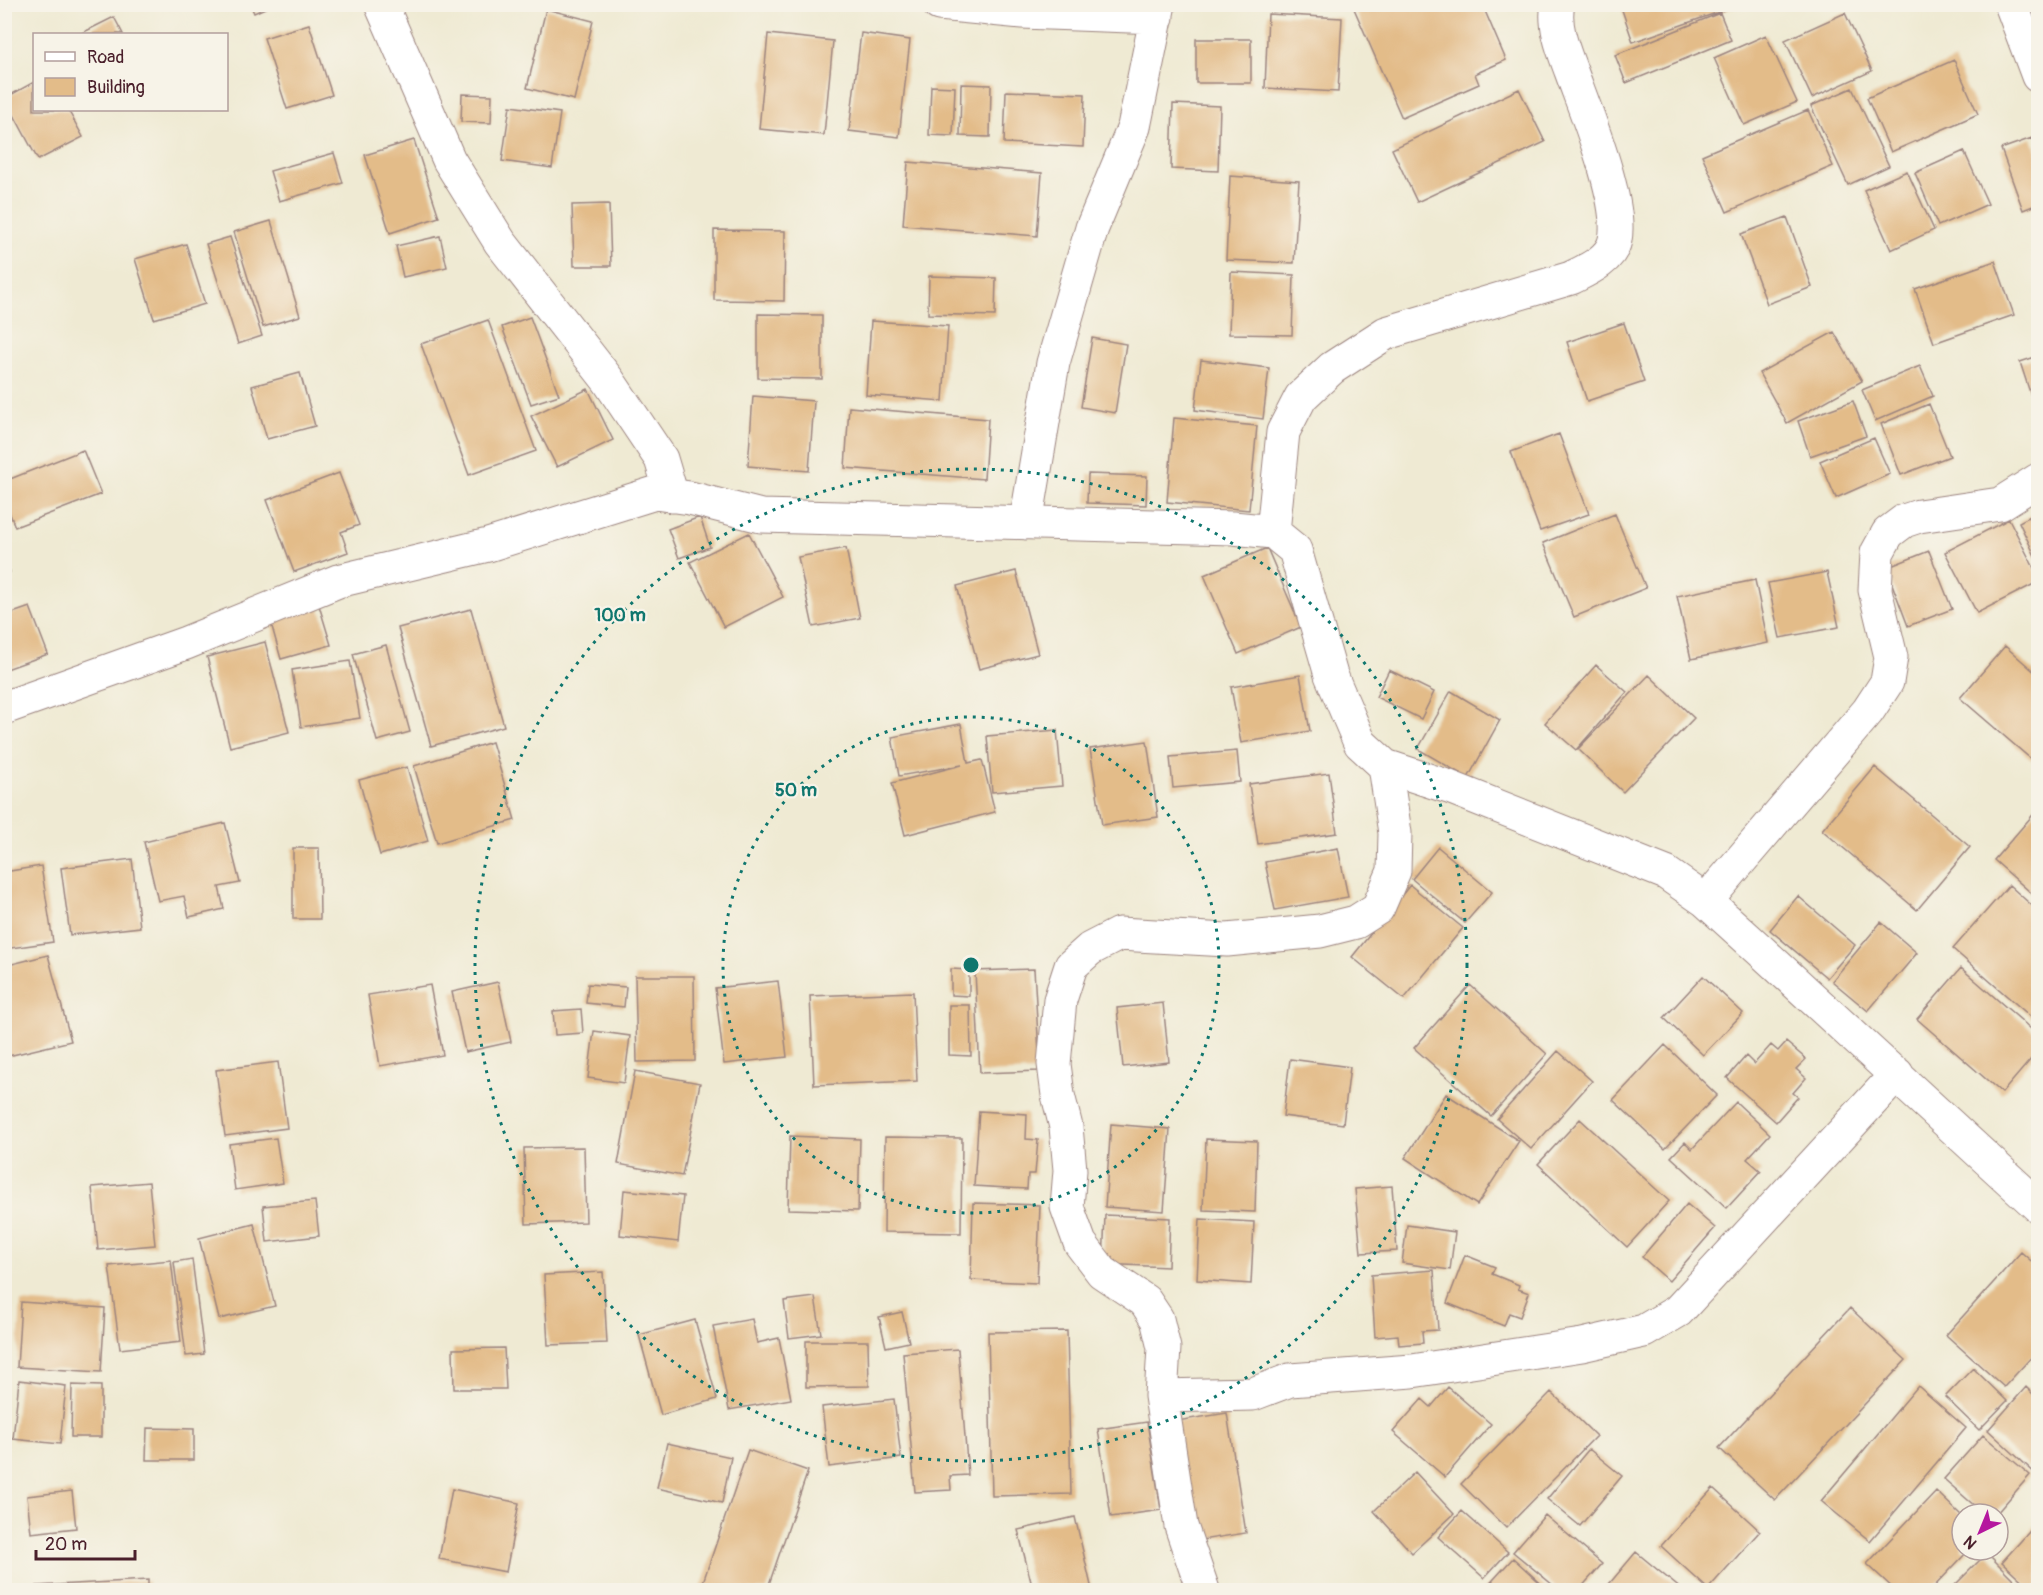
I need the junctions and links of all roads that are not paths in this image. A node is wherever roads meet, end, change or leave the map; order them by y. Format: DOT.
graph roads {
  1 [pos="381,4"];
  2 [pos="939,4"];
  3 [pos="1558,4"];
  4 [pos="2011,4"];
  5 [pos="1158,11"];
  6 [pos="2037,66"];
  7 [pos="2038,480"];
  8 [pos="672,496"];
  9 [pos="1026,522"];
  10 [pos="1273,532"];
  11 [pos="4,708"];
  12 [pos="1385,766"];
  13 [pos="1706,902"];
  14 [pos="1897,1074"];
  15 [pos="2038,1206"];
  16 [pos="1161,1396"];
  17 [pos="1203,1590"];
  1 -- 8 [label="street"];
  2 -- 5 [label="street"];
  3 -- 10 [label="street"];
  4 -- 6 [label="street"];
  5 -- 9 [label="street"];
  7 -- 13 [label="street"];
  8 -- 9 [label="street"];
  8 -- 11 [label="street"];
  9 -- 10 [label="street"];
  10 -- 12 [label="street"];
  12 -- 13 [label="street"];
  12 -- 16 [label="street"];
  13 -- 14 [label="street"];
  14 -- 15 [label="street"];
  14 -- 16 [label="street"];
  16 -- 17 [label="street"];
}
